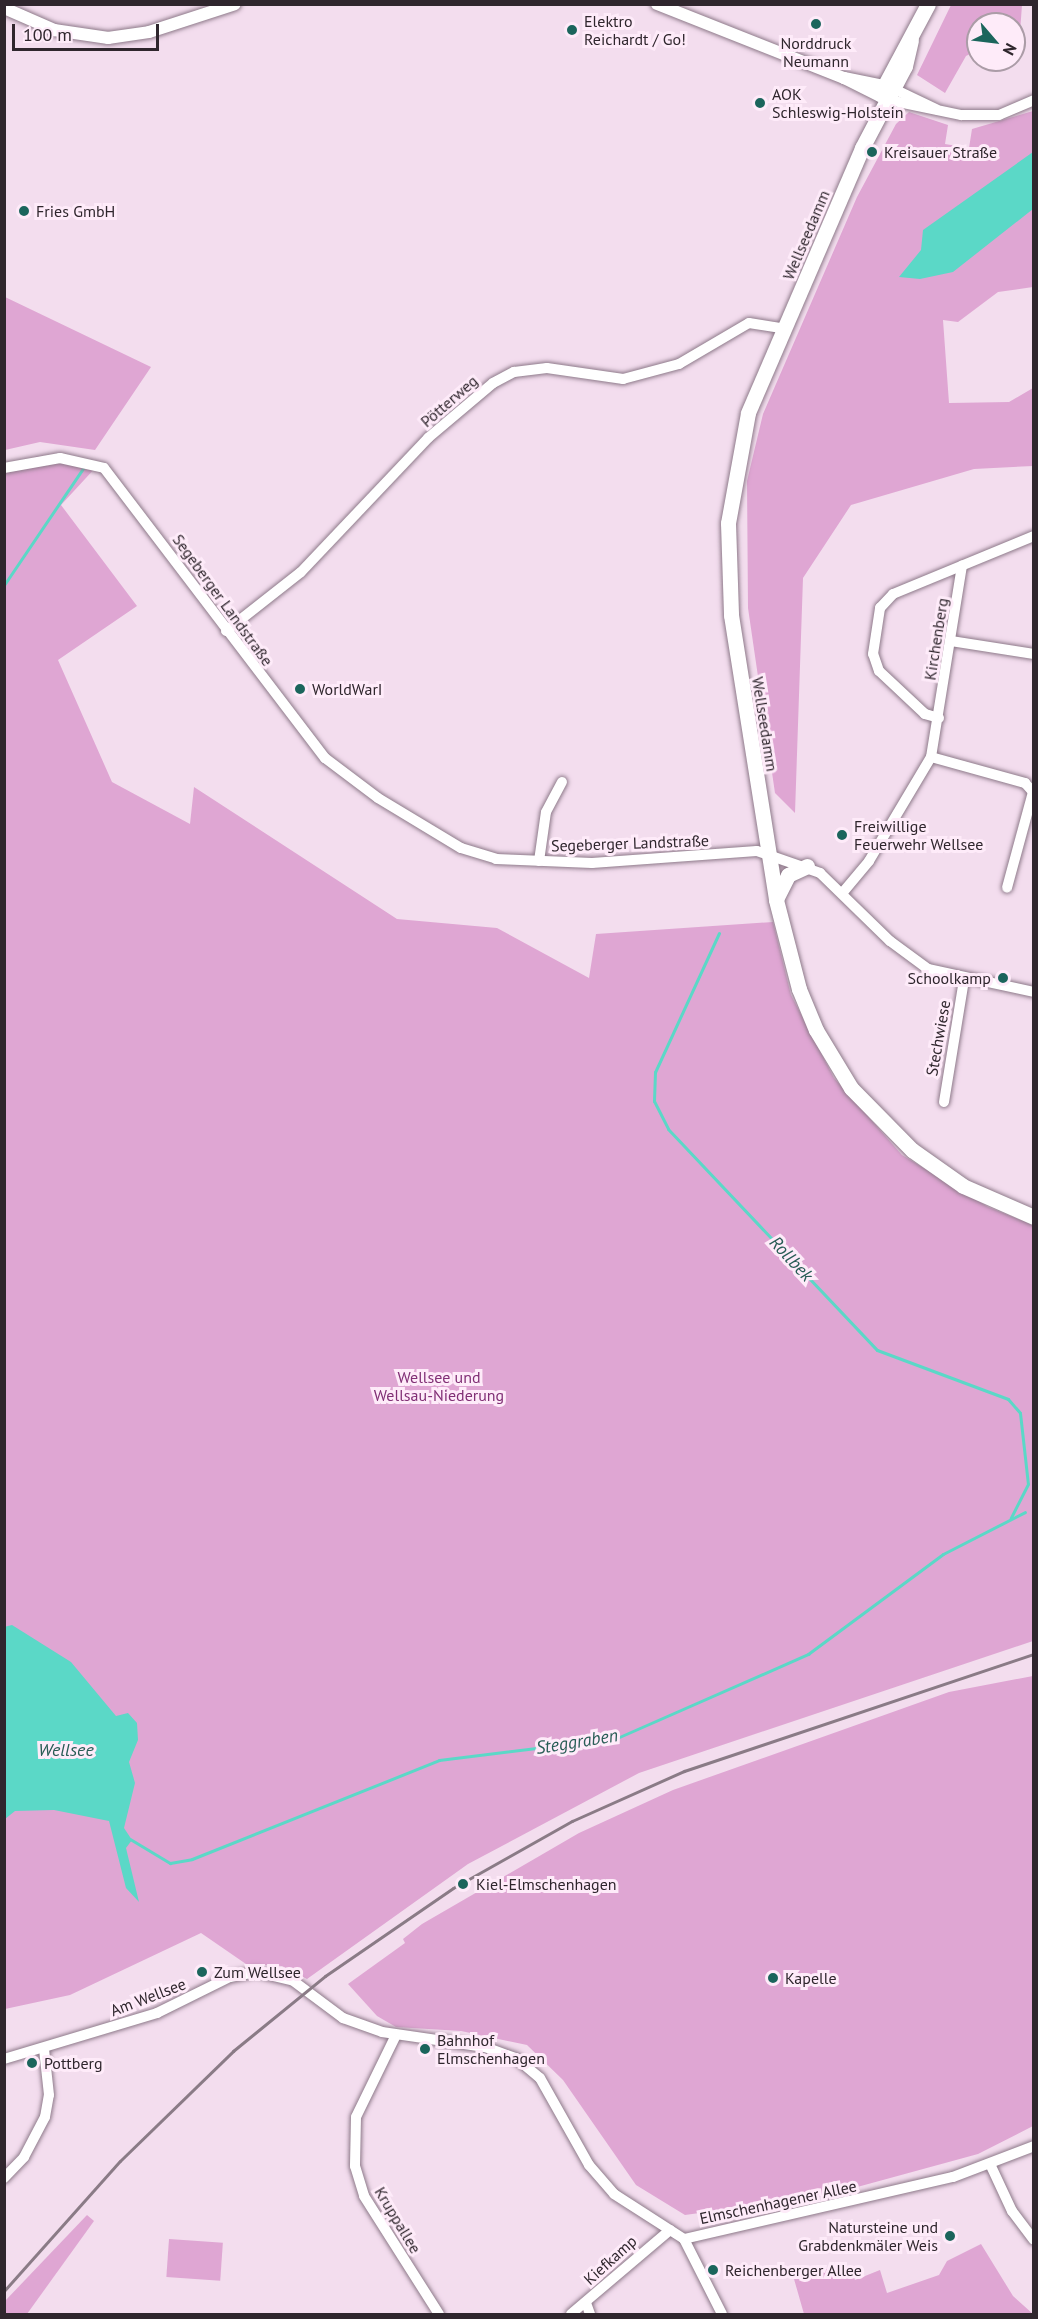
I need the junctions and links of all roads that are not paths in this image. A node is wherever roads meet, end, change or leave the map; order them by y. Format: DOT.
graph roads {
  1 [pos="235,4"];
  2 [pos="657,4"];
  3 [pos="928,4"];
  4 [pos="4,8"];
  5 [pos="886,93"];
  6 [pos="1034,100"];
  7 [pos="785,329"];
  8 [pos="4,468"];
  9 [pos="1034,536"];
  10 [pos="962,565"];
  11 [pos="226,631"];
  12 [pos="951,641"];
  13 [pos="1034,654"];
  14 [pos="939,718"];
  15 [pos="931,758"];
  16 [pos="562,782"];
  17 [pos="768,854"];
  18 [pos="539,861"];
  19 [pos="807,867"];
  20 [pos="1007,888"];
  21 [pos="844,891"];
  22 [pos="776,900"];
  23 [pos="964,980"];
  24 [pos="1034,992"];
  25 [pos="944,1102"];
  26 [pos="1034,1217"];
  27 [pos="299,1984"];
  28 [pos="396,2035"];
  29 [pos="44,2049"];
  30 [pos="4,2059"];
  31 [pos="1034,2146"];
  32 [pos="991,2166"];
  33 [pos="4,2178"];
  34 [pos="670,2230"];
  35 [pos="684,2239"];
  36 [pos="1034,2240"];
  37 [pos="586,2303"];
  38 [pos="439,2314"];
  39 [pos="571,2314"];
  40 [pos="590,2314"];
  41 [pos="722,2314"];
  1 -- 4 [label="street"];
  2 -- 5 [label="street"];
  3 -- 5 [label="main road, Wellseedamm"];
  5 -- 6 [label="street"];
  5 -- 7 [label="main road, Wellseedamm"];
  7 -- 11 [label="street, Pötterweg"];
  7 -- 17 [label="main road, Wellseedamm"];
  8 -- 11 [label="street, Segeberger Landstraße"];
  9 -- 10 [label="street, Kirchenberg"];
  10 -- 12 [label="street, Kirchenberg"];
  10 -- 14 [label="street, Kirchenberg"];
  11 -- 18 [label="street, Segeberger Landstraße"];
  12 -- 13 [label="street"];
  12 -- 14 [label="street, Kirchenberg"];
  14 -- 15 [label="street, Kirchenberg"];
  15 -- 20 [label="street"];
  15 -- 21 [label="street, Kirchenberg"];
  16 -- 18 [label="street"];
  17 -- 18 [label="street, Segeberger Landstraße"];
  17 -- 19 [label="street, Segeberger Landstraße"];
  17 -- 22 [label="main road, Wellseedamm"];
  19 -- 21 [label="street, Segeberger Landstraße"];
  19 -- 22 [label="main road"];
  21 -- 23 [label="street, Segeberger Landstraße"];
  22 -- 26 [label="main road, Wellseedamm"];
  23 -- 24 [label="street, Segeberger Landstraße"];
  23 -- 25 [label="street, Stechwiese"];
  27 -- 28 [label="street, Elmschenhagener Allee"];
  27 -- 29 [label="street, Am Wellsee"];
  28 -- 34 [label="street, Elmschenhagener Allee"];
  28 -- 38 [label="street, Kruppallee"];
  29 -- 30 [label="street, Am Wellsee"];
  29 -- 33 [label="street"];
  31 -- 32 [label="street, Elmschenhagener Allee"];
  32 -- 35 [label="street, Elmschenhagener Allee"];
  32 -- 36 [label="street"];
  34 -- 35 [label="street, Elmschenhagener Allee"];
  34 -- 37 [label="street, Kiefkamp"];
  35 -- 41 [label="street"];
  37 -- 39 [label="street, Kiefkamp"];
  37 -- 40 [label="street"];
}
